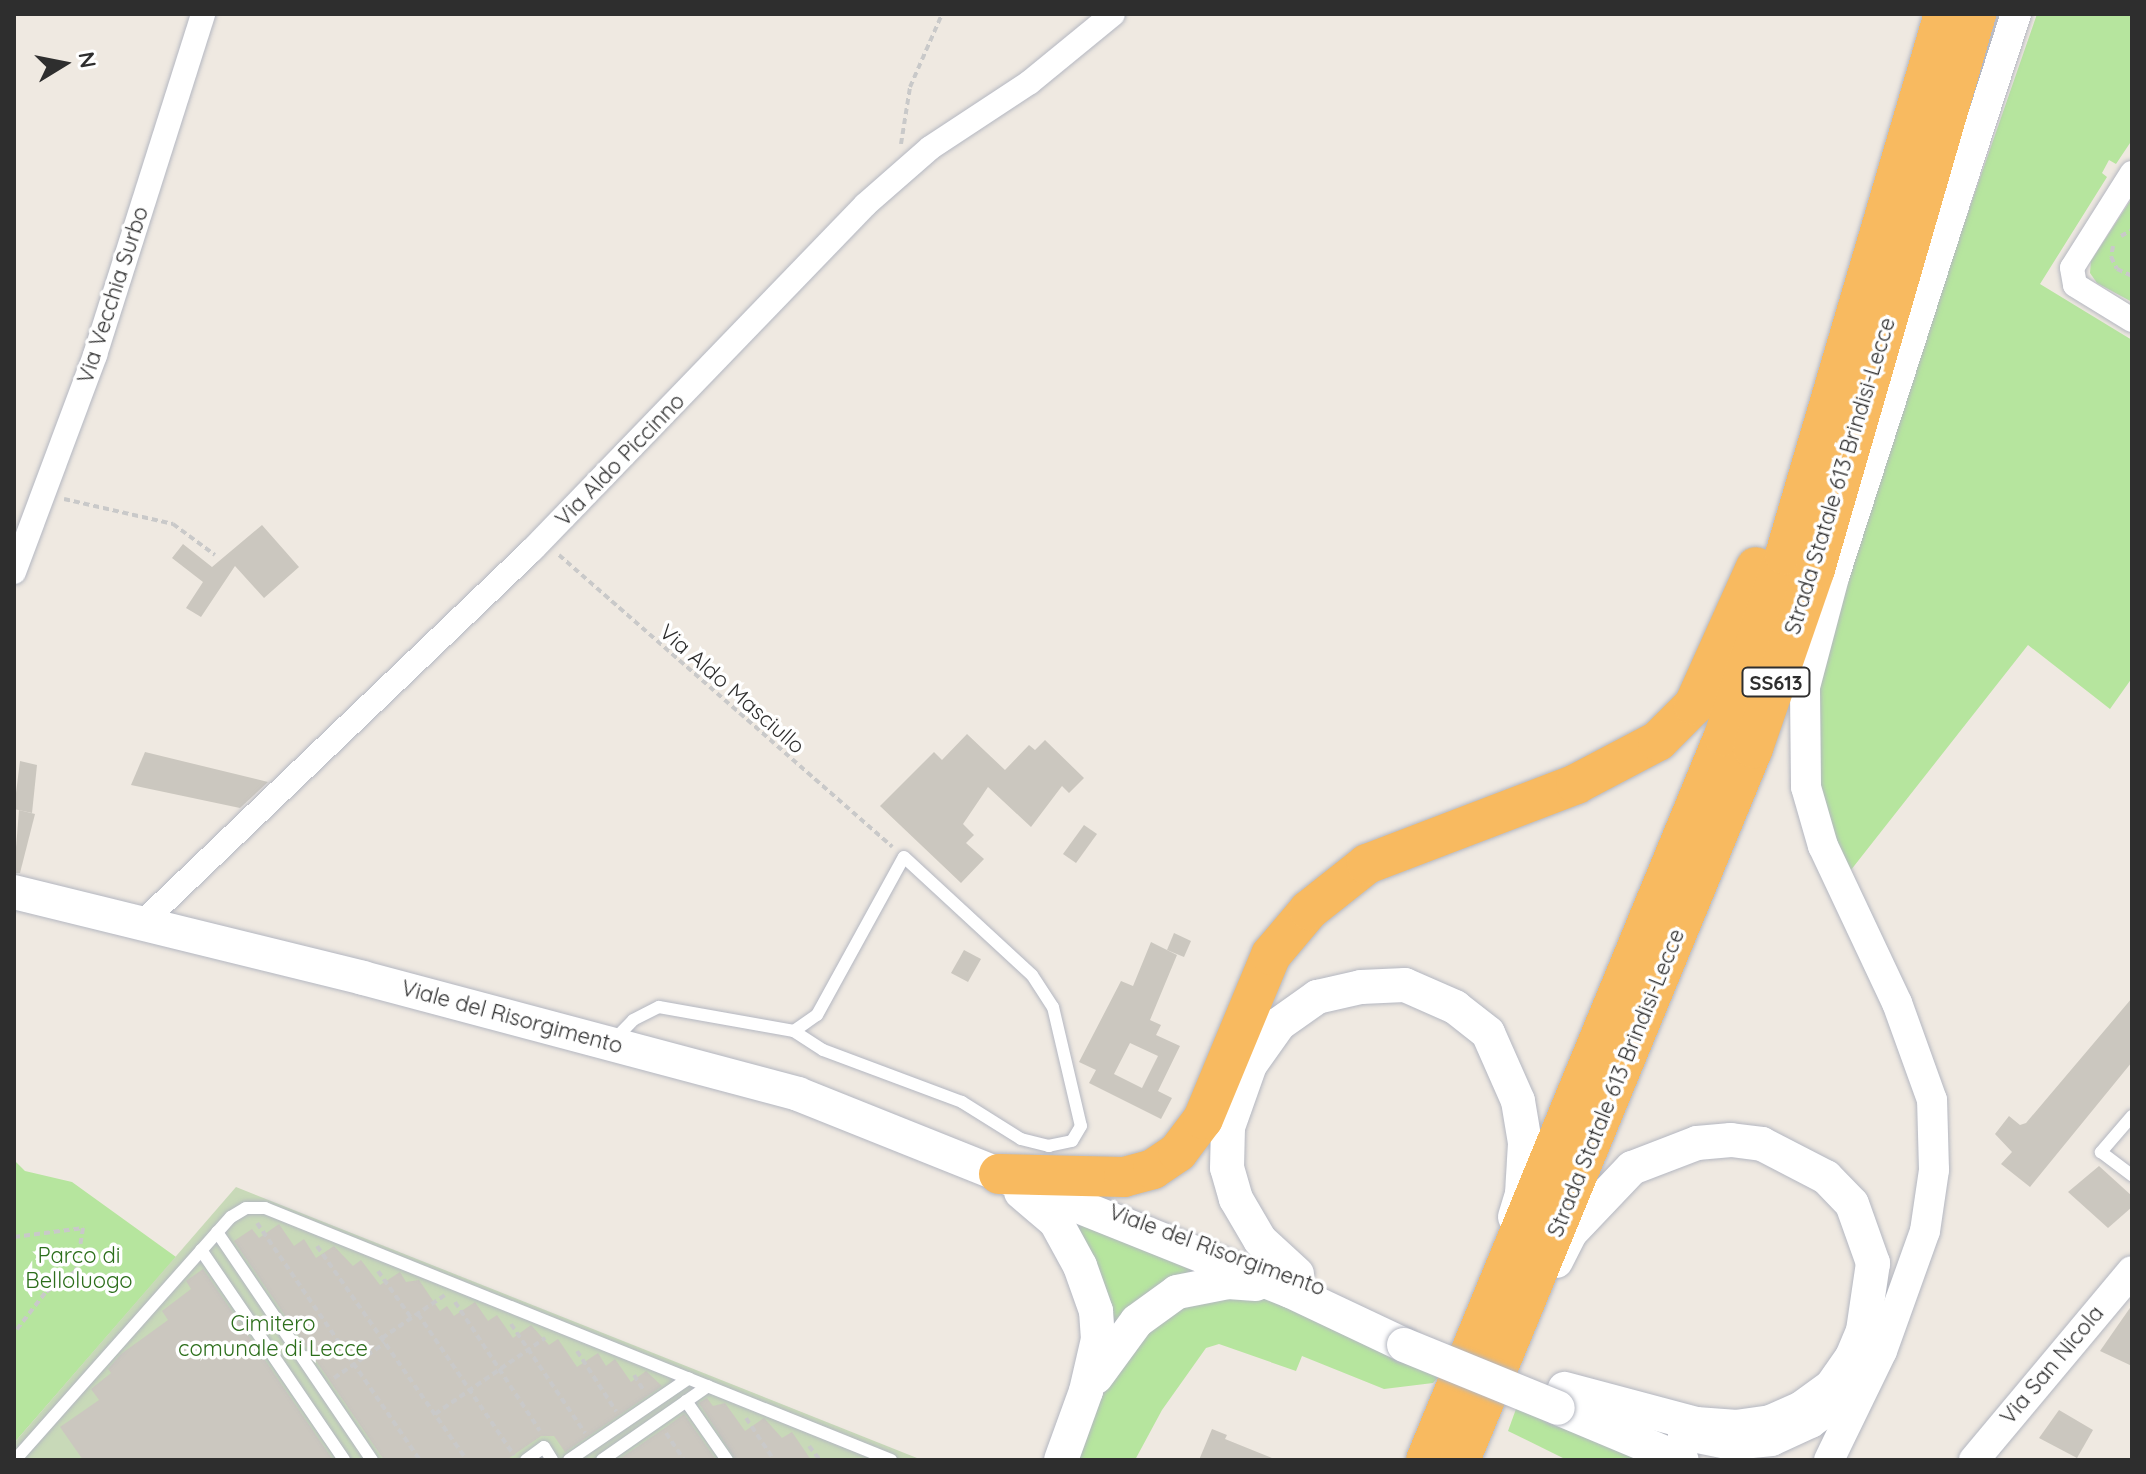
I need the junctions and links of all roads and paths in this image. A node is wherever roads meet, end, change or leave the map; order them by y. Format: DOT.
graph roads {
  1 [pos="203,14"];
  2 [pos="942,14"];
  3 [pos="1113,14"];
  4 [pos="1944,14"];
  5 [pos="1976,14"];
  6 [pos="2016,14"];
  7 [pos="2132,173"];
  8 [pos="899,175"];
  9 [pos="2132,230"];
  10 [pos="1871,269"];
  11 [pos="2132,276"];
  12 [pos="2132,320"];
  13 [pos="46,495"];
  14 [pos="542,539"];
  15 [pos="215,555"];
  16 [pos="14,572"];
  17 [pos="904,857"];
  18 [pos="14,892"];
  19 [pos="141,924"];
  20 [pos="794,1031"];
  21 [pos="611,1043"];
  22 [pos="2132,1116"];
  23 [pos="999,1174"];
  24 [pos="2132,1175"];
  25 [pos="246,1208"];
  26 [pos="300,1222"];
  27 [pos="217,1232"];
  28 [pos="14,1237"];
  29 [pos="361,1246"];
  30 [pos="201,1250"];
  31 [pos="2132,1271"];
  32 [pos="1294,1283"];
  33 [pos="451,1288"];
  34 [pos="493,1299"];
  35 [pos="418,1314"];
  36 [pos="412,1319"];
  37 [pos="1498,1324"];
  38 [pos="561,1326"];
  39 [pos="14,1333"];
  40 [pos="384,1340"];
  41 [pos="529,1349"];
  42 [pos="355,1364"];
  43 [pos="500,1369"];
  44 [pos="689,1378"];
  45 [pos="1865,1381"];
  46 [pos="708,1386"];
  47 [pos="322,1387"];
  48 [pos="469,1391"];
  49 [pos="1086,1391"];
  50 [pos="728,1393"];
  51 [pos="1561,1399"];
  52 [pos="686,1401"];
  53 [pos="435,1414"];
  54 [pos="658,1421"];
  55 [pos="623,1423"];
  56 [pos="592,1444"];
  57 [pos="544,1447"];
  58 [pos="15,1460"];
  59 [pos="344,1460"];
  60 [pos="372,1460"];
  61 [pos="420,1460"];
  62 [pos="467,1460"];
  63 [pos="517,1460"];
  64 [pos="526,1460"];
  65 [pos="552,1460"];
  66 [pos="569,1460"];
  67 [pos="602,1460"];
  68 [pos="684,1460"];
  69 [pos="727,1460"];
  70 [pos="774,1460"];
  71 [pos="891,1460"];
  72 [pos="1061,1460"];
  73 [pos="1426,1460"];
  74 [pos="1460,1460"];
  75 [pos="1682,1460"];
  76 [pos="1829,1460"];
  77 [pos="1974,1460"];
  1 -- 13 [label="street, Via Vecchia Surbo"];
  2 -- 8 [label="path"];
  3 -- 8 [label="street, Via Aldo Piccinno"];
  4 -- 10 [label="highway, Strada Statale 613 Brindisi-Lecce / SS613"];
  5 -- 37 [label="highway, Strada Statale 613 Brindisi-Lecce / SS613"];
  6 -- 45 [label="street"];
  7 -- 12 [label="street"];
  8 -- 14 [label="street, Via Aldo Piccinno"];
  9 -- 11 [label="path"];
  10 -- 23 [label="highway"];
  10 -- 37 [label="highway, Strada Statale 613 Brindisi-Lecce / SS613"];
  13 -- 15 [label="path"];
  13 -- 16 [label="street, Via Vecchia Surbo"];
  14 -- 17 [label="path, Via Aldo Masciullo"];
  14 -- 19 [label="street, Via Aldo Piccinno"];
  17 -- 20 [label="lane"];
  17 -- 20 [label="lane"];
  18 -- 19 [label="main road, Viale del Risorgimento"];
  19 -- 21 [label="main road, Viale del Risorgimento"];
  20 -- 21 [label="lane"];
  21 -- 23 [label="main road, Viale del Risorgimento"];
  22 -- 24 [label="lane"];
  23 -- 32 [label="main road, Viale del Risorgimento"];
  23 -- 49 [label="main road"];
  25 -- 26 [label="lane"];
  25 -- 27 [label="lane"];
  25 -- 42 [label="path"];
  26 -- 29 [label="lane"];
  26 -- 40 [label="path"];
  27 -- 30 [label="lane"];
  27 -- 47 [label="lane"];
  28 -- 39 [label="path"];
  29 -- 33 [label="lane"];
  29 -- 36 [label="path"];
  30 -- 58 [label="lane"];
  30 -- 59 [label="lane"];
  31 -- 77 [label="street, Via San Nicola"];
  32 -- 37 [label="main road"];
  32 -- 49 [label="main road"];
  32 -- 51 [label="main road, Viale del Risorgimento"];
  33 -- 34 [label="lane"];
  33 -- 35 [label="path"];
  33 -- 43 [label="path"];
  34 -- 38 [label="lane"];
  34 -- 41 [label="path"];
  35 -- 36 [label="path"];
  35 -- 48 [label="path"];
  36 -- 40 [label="path"];
  37 -- 51 [label="main road"];
  37 -- 73 [label="highway"];
  37 -- 74 [label="highway"];
  38 -- 41 [label="path"];
  38 -- 44 [label="lane"];
  38 -- 55 [label="path"];
  40 -- 42 [label="path"];
  40 -- 53 [label="path"];
  41 -- 43 [label="path"];
  41 -- 56 [label="path"];
  42 -- 47 [label="path"];
  42 -- 61 [label="path"];
  43 -- 48 [label="path"];
  43 -- 57 [label="path"];
  44 -- 46 [label="lane"];
  44 -- 55 [label="lane"];
  45 -- 51 [label="street"];
  45 -- 76 [label="street"];
  46 -- 50 [label="lane"];
  46 -- 52 [label="lane"];
  47 -- 60 [label="lane"];
  48 -- 53 [label="path"];
  48 -- 63 [label="path"];
  49 -- 72 [label="main road"];
  50 -- 70 [label="path"];
  50 -- 71 [label="lane"];
  51 -- 75 [label="main road"];
  52 -- 54 [label="lane"];
  52 -- 69 [label="lane"];
  53 -- 62 [label="path"];
  54 -- 67 [label="lane"];
  54 -- 68 [label="path"];
  55 -- 56 [label="lane"];
  56 -- 66 [label="lane"];
  57 -- 64 [label="lane"];
  57 -- 65 [label="lane"];
}
